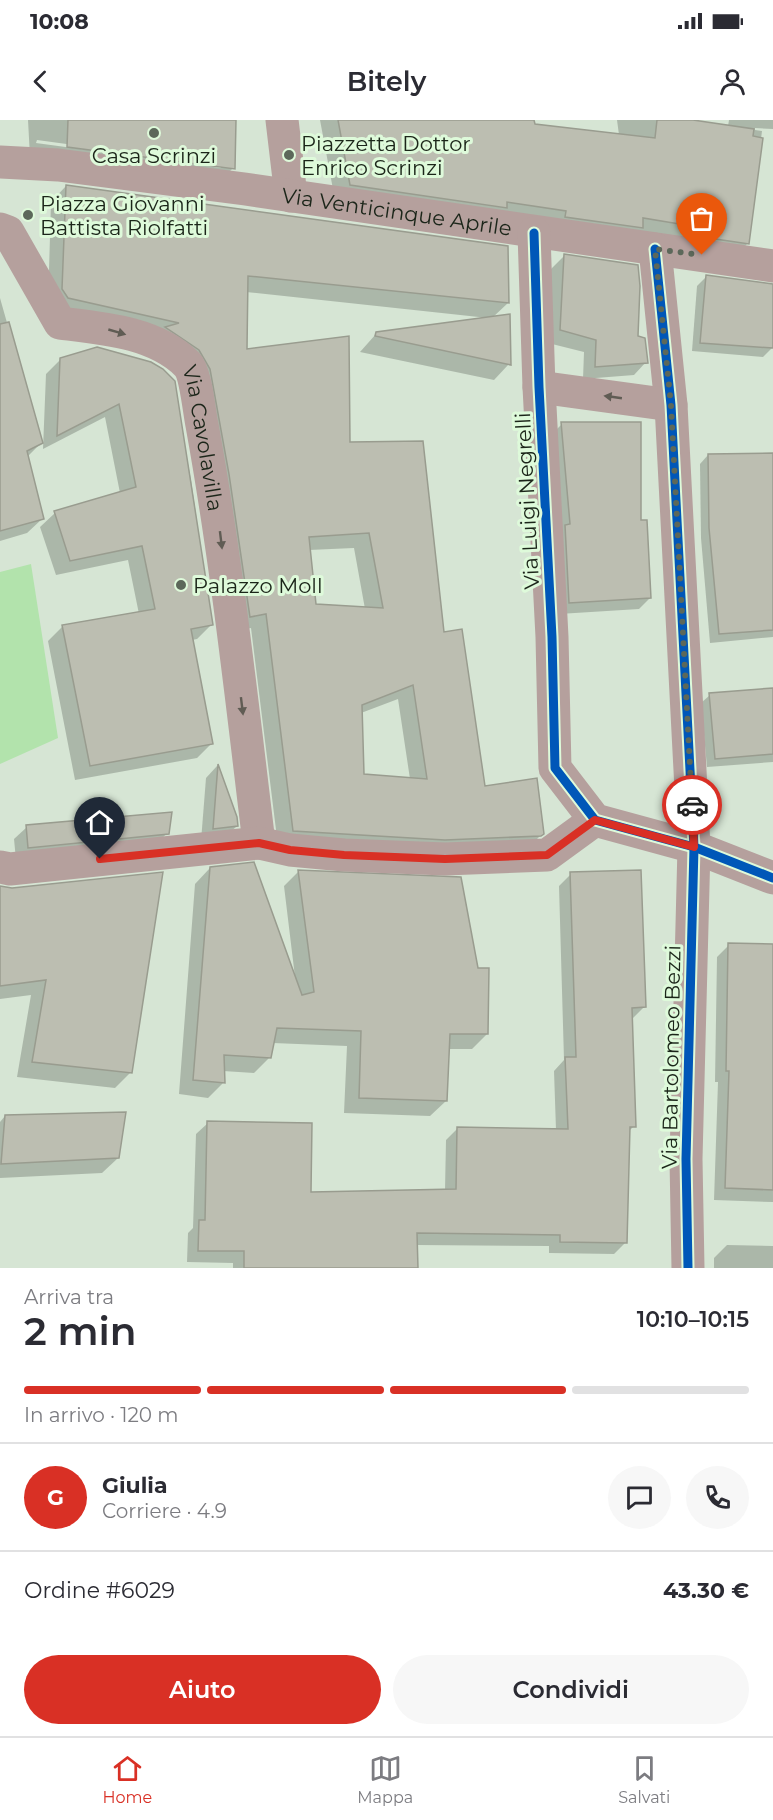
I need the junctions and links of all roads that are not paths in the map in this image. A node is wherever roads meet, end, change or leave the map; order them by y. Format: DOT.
graph roads {
  1 [pos="282,120"];
  2 [pos="0,162"];
  3 [pos="291,196"];
  4 [pos="0,229"];
  5 [pos="534,232"];
  6 [pos="655,249"];
  7 [pos="773,266"];
  8 [pos="539,387"];
  9 [pos="671,405"];
  10 [pos="595,820"];
  11 [pos="259,843"];
  12 [pos="694,847"];
  13 [pos="0,867"];
  14 [pos="773,878"];
  15 [pos="688,1268"];
  1 -- 3 [label="street"];
  2 -- 3 [label="street, Via Venticinque Aprile"];
  3 -- 5 [label="street, Via Venticinque Aprile"];
  4 -- 11 [label="street, Via Cavolavilla, one-way"];
  5 -- 6 [label="street, Via Venticinque Aprile"];
  5 -- 8 [label="street, Via Luigi Negrelli"];
  6 -- 7 [label="street, Via Venticinque Aprile"];
  6 -- 9 [label="street, Via Bartolomeo Bezzi"];
  9 -- 8 [label="street, one-way"];
  8 -- 10 [label="street, Via Luigi Negrelli"];
  9 -- 12 [label="street, Via Bartolomeo Bezzi"];
  10 -- 11 [label="street"];
  10 -- 12 [label="street"];
  11 -- 13 [label="street"];
  12 -- 14 [label="street"];
  12 -- 15 [label="street, Via Bartolomeo Bezzi"];
}
